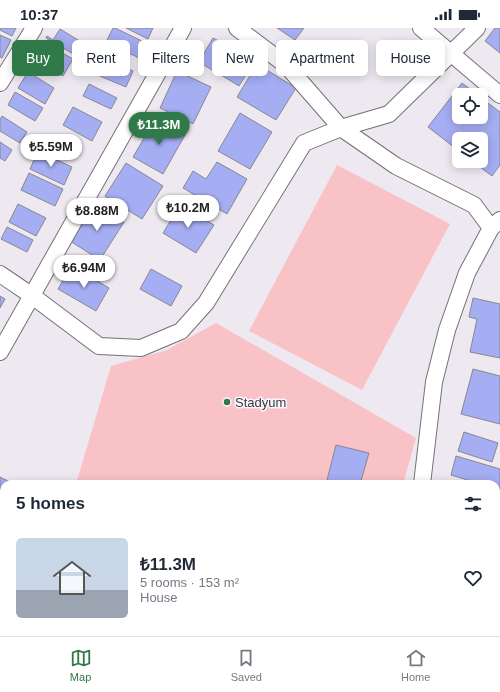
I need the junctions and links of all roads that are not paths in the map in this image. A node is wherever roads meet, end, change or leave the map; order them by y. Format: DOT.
graph roads {
  1 [pos="34,28"];
  2 [pos="183,28"];
  3 [pos="237,28"];
  4 [pos="421,28"];
  5 [pos="477,28"];
  6 [pos="450,53"];
  7 [pos="0,83"];
  8 [pos="500,95"];
  9 [pos="341,128"];
  10 [pos="496,224"];
  11 [pos="0,274"];
  12 [pos="32,295"];
  13 [pos="0,352"];
  14 [pos="422,480"];
  1 -- 7 [label="street"];
  2 -- 12 [label="street"];
  3 -- 9 [label="street"];
  4 -- 6 [label="street"];
  5 -- 6 [label="street"];
  6 -- 8 [label="street"];
  6 -- 9 [label="street"];
  9 -- 10 [label="street"];
  9 -- 12 [label="street"];
  10 -- 14 [label="street"];
  11 -- 12 [label="street"];
  12 -- 13 [label="street"];
}
